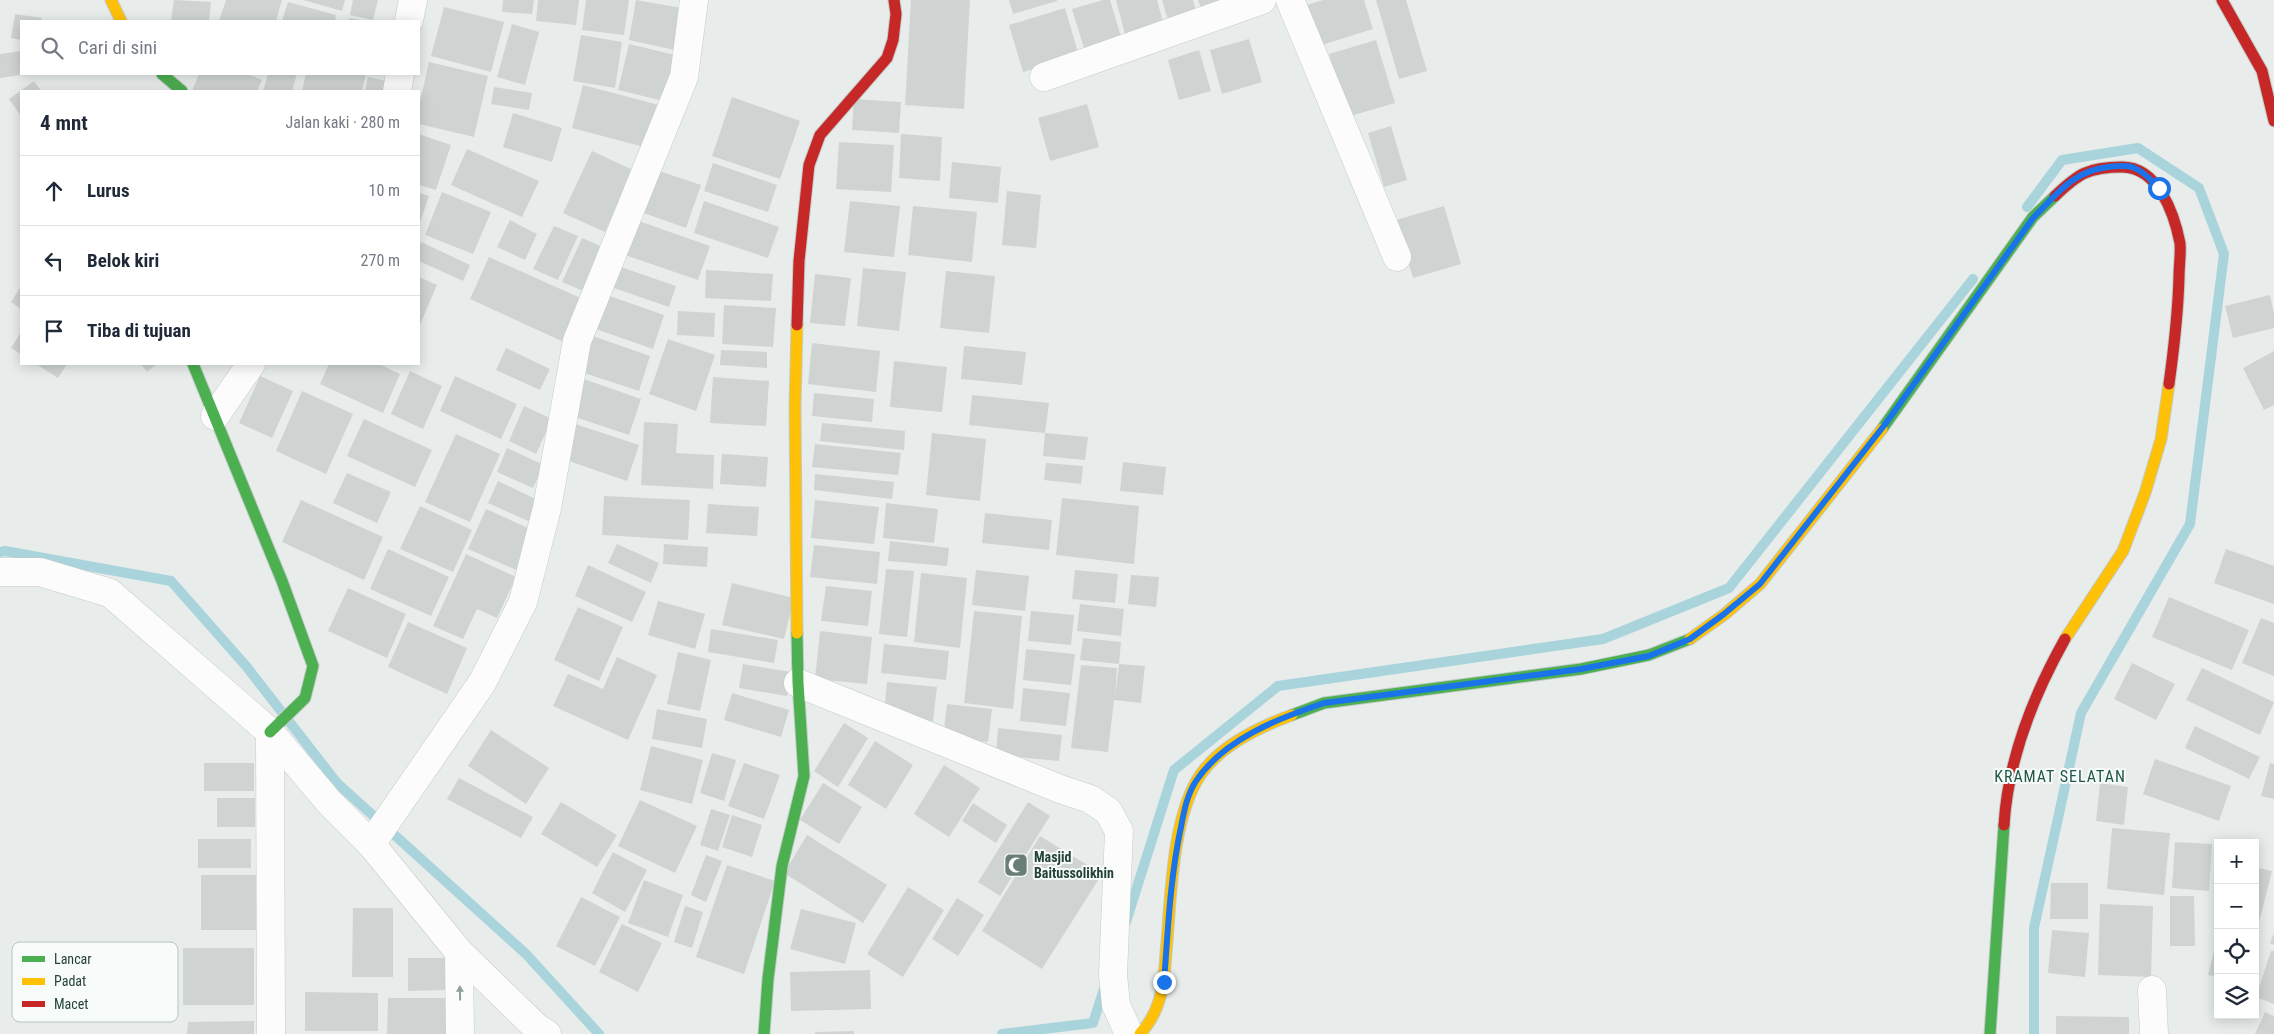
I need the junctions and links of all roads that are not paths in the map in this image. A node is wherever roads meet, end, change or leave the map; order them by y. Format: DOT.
graph roads {
  1 [pos="111,0"];
  2 [pos="413,0"];
  3 [pos="694,0"];
  4 [pos="894,0"];
  5 [pos="1262,0"];
  6 [pos="1290,0"];
  7 [pos="2222,0"];
  8 [pos="121,20"];
  9 [pos="409,20"];
  10 [pos="163,75"];
  11 [pos="400,75"];
  12 [pos="1044,77"];
  13 [pos="181,90"];
  14 [pos="397,90"];
  15 [pos="2274,121"];
  16 [pos="1398,256"];
  17 [pos="193,365"];
  18 [pos="250,365"];
  19 [pos="215,416"];
  20 [pos="0,572"];
  21 [pos="798,683"];
  22 [pos="276,727"];
  23 [pos="371,844"];
  24 [pos="459,952"];
  25 [pos="2152,990"];
  26 [pos="271,1034"];
  27 [pos="460,1034"];
  28 [pos="547,1034"];
  29 [pos="764,1034"];
  30 [pos="1129,1034"];
  31 [pos="1140,1034"];
  32 [pos="1990,1034"];
  33 [pos="2154,1034"];
  1 -- 8 [label="street"];
  2 -- 9 [label="street"];
  3 -- 23 [label="street"];
  4 -- 21 [label="street"];
  5 -- 12 [label="street"];
  6 -- 16 [label="street"];
  7 -- 15 [label="street"];
  10 -- 13 [label="street"];
  11 -- 14 [label="street"];
  17 -- 19 [label="street"];
  18 -- 19 [label="street"];
  19 -- 22 [label="street"];
  20 -- 22 [label="street"];
  21 -- 29 [label="street"];
  21 -- 30 [label="street"];
  22 -- 23 [label="street"];
  22 -- 26 [label="street"];
  23 -- 24 [label="street"];
  27 -- 24 [label="street, one-way"];
  24 -- 28 [label="street"];
  25 -- 33 [label="street"];
  31 -- 32 [label="street"];
}
